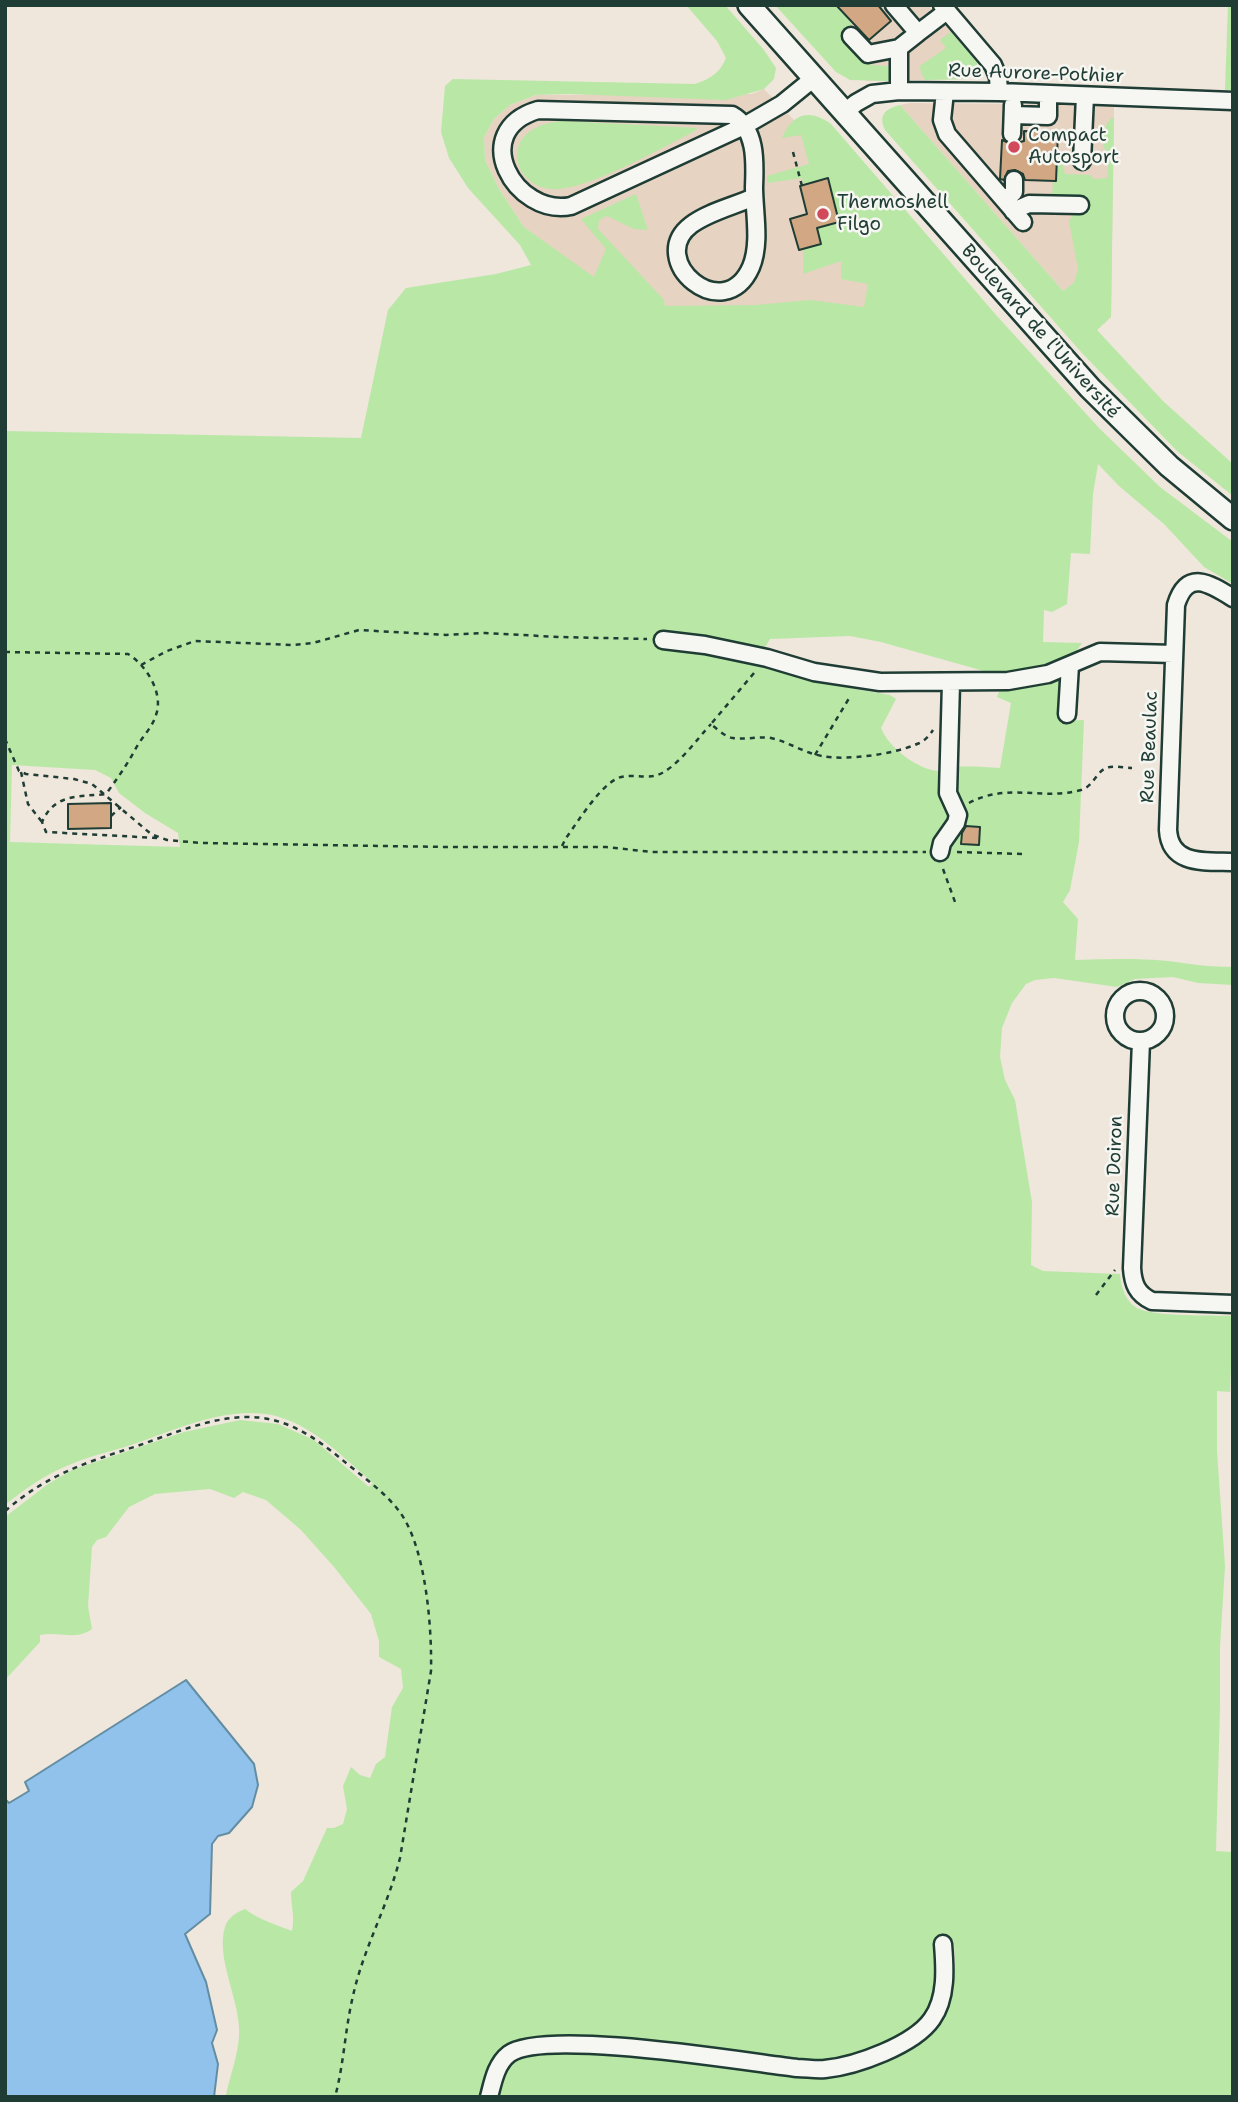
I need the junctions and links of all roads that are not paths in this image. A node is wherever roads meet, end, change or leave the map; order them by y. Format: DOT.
graph roads {
  1 [pos="750,5"];
  2 [pos="894,5"];
  3 [pos="945,8"];
  4 [pos="918,33"];
  5 [pos="851,36"];
  6 [pos="899,48"];
  7 [pos="814,78"];
  8 [pos="899,92"];
  9 [pos="945,92"];
  10 [pos="1006,92"];
  11 [pos="1048,94"];
  12 [pos="1086,96"];
  13 [pos="1233,101"];
  14 [pos="844,113"];
  15 [pos="1013,114"];
  16 [pos="744,126"];
  17 [pos="1012,134"];
  18 [pos="1082,161"];
  19 [pos="1014,180"];
  20 [pos="754,197"];
  21 [pos="1080,205"];
  22 [pos="1014,211"];
  23 [pos="1233,519"];
  24 [pos="1233,598"];
  25 [pos="663,640"];
  26 [pos="1174,654"];
  27 [pos="1070,665"];
  28 [pos="951,682"];
  29 [pos="1067,714"];
  30 [pos="940,852"];
  31 [pos="1233,862"];
  32 [pos="1141,1041"];
  33 [pos="1233,1304"];
  34 [pos="943,1944"];
  35 [pos="489,2097"];
  1 -- 7 [label="main road, Boulevard de l'Université"];
  2 -- 4 [label="street"];
  3 -- 4 [label="street"];
  3 -- 10 [label="street"];
  4 -- 6 [label="street"];
  5 -- 6 [label="street"];
  6 -- 8 [label="street"];
  7 -- 14 [label="main road, Boulevard de l'Université"];
  7 -- 16 [label="street"];
  8 -- 9 [label="street, Rue Aurore-Pothier"];
  8 -- 14 [label="street, Rue Aurore-Pothier"];
  9 -- 10 [label="street, Rue Aurore-Pothier"];
  9 -- 22 [label="street"];
  10 -- 11 [label="street, Rue Aurore-Pothier"];
  10 -- 15 [label="street"];
  11 -- 12 [label="street, Rue Aurore-Pothier"];
  11 -- 15 [label="street"];
  12 -- 13 [label="street, Rue Aurore-Pothier"];
  12 -- 18 [label="street"];
  14 -- 23 [label="main road, Boulevard de l'Université"];
  15 -- 17 [label="street"];
  16 -- 16 [label="street"];
  16 -- 20 [label="street"];
  19 -- 22 [label="street"];
  20 -- 20 [label="street"];
  21 -- 22 [label="street"];
  24 -- 26 [label="street, Rue Beaulac"];
  25 -- 28 [label="street"];
  26 -- 27 [label="street"];
  26 -- 31 [label="street, Rue Beaulac"];
  27 -- 28 [label="street"];
  27 -- 29 [label="street"];
  28 -- 30 [label="street"];
  32 -- 33 [label="street, Rue Doiron"];
  34 -- 35 [label="street"];
}
